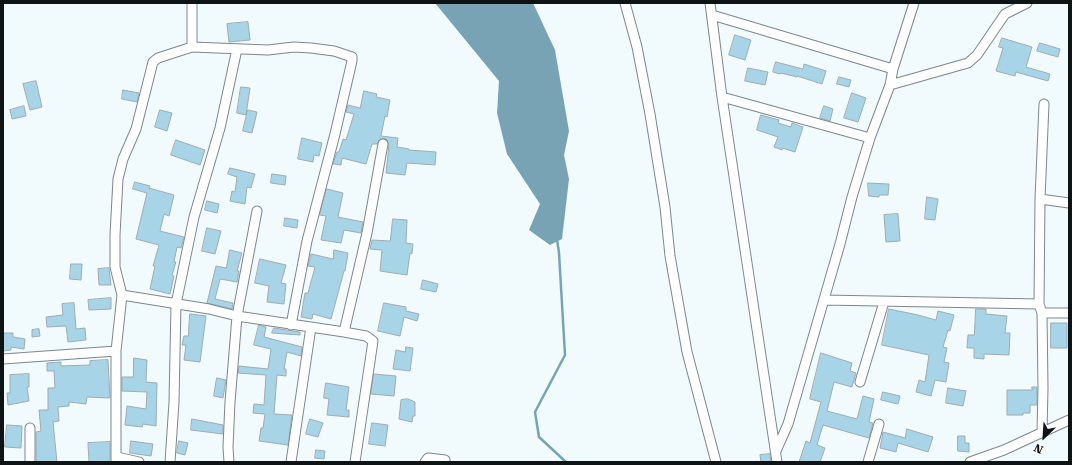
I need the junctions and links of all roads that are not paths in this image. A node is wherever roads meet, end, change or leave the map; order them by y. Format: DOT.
graph roads {
  1 [pos="192,3"];
  2 [pos="625,3"];
  3 [pos="710,3"];
  4 [pos="914,3"];
  5 [pos="1026,3"];
  6 [pos="712,15"];
  7 [pos="192,47"];
  8 [pos="237,49"];
  9 [pos="893,68"];
  10 [pos="890,85"];
  11 [pos="722,97"];
  12 [pos="1044,104"];
  13 [pos="870,138"];
  14 [pos="383,144"];
  15 [pos="1040,199"];
  16 [pos="1069,203"];
  17 [pos="257,211"];
  18 [pos="122,295"];
  19 [pos="824,300"];
  20 [pos="884,302"];
  21 [pos="176,304"];
  22 [pos="1040,304"];
  23 [pos="1042,313"];
  24 [pos="1069,313"];
  25 [pos="237,316"];
  26 [pos="291,324"];
  27 [pos="311,327"];
  28 [pos="344,332"];
  29 [pos="116,351"];
  30 [pos="3,359"];
  31 [pos="860,382"];
  32 [pos="1069,420"];
  33 [pos="879,424"];
  34 [pos="30,428"];
  35 [pos="1042,432"];
  36 [pos="776,451"];
  37 [pos="116,460"];
  38 [pos="446,460"];
  39 [pos="30,462"];
  40 [pos="139,462"];
  41 [pos="170,462"];
  42 [pos="229,462"];
  43 [pos="291,462"];
  44 [pos="354,462"];
  45 [pos="425,462"];
  46 [pos="716,462"];
  47 [pos="777,462"];
  48 [pos="868,462"];
  49 [pos="970,462"];
  1 -- 7 [label="street"];
  2 -- 46 [label="street"];
  3 -- 6 [label="street"];
  4 -- 9 [label="street"];
  5 -- 10 [label="street"];
  6 -- 9 [label="street"];
  6 -- 11 [label="street"];
  7 -- 8 [label="street"];
  7 -- 18 [label="street"];
  8 -- 21 [label="street"];
  8 -- 26 [label="street"];
  9 -- 10 [label="street"];
  10 -- 13 [label="street"];
  11 -- 13 [label="street"];
  11 -- 36 [label="street"];
  12 -- 15 [label="street"];
  13 -- 19 [label="street"];
  14 -- 28 [label="street"];
  15 -- 16 [label="street"];
  15 -- 22 [label="street"];
  17 -- 25 [label="street"];
  18 -- 21 [label="street"];
  18 -- 29 [label="street"];
  19 -- 20 [label="street"];
  19 -- 36 [label="street"];
  20 -- 22 [label="street"];
  20 -- 31 [label="street"];
  21 -- 25 [label="street"];
  21 -- 41 [label="street"];
  22 -- 23 [label="street"];
  23 -- 24 [label="street"];
  23 -- 35 [label="street"];
  25 -- 26 [label="street"];
  25 -- 42 [label="street"];
  26 -- 27 [label="street"];
  27 -- 28 [label="street"];
  27 -- 43 [label="street"];
  28 -- 44 [label="street"];
  29 -- 30 [label="street"];
  29 -- 37 [label="street"];
  32 -- 35 [label="street"];
  33 -- 48 [label="street"];
  34 -- 39 [label="street"];
  35 -- 49 [label="street"];
  36 -- 47 [label="street"];
  37 -- 40 [label="street"];
  38 -- 45 [label="street"];
}
